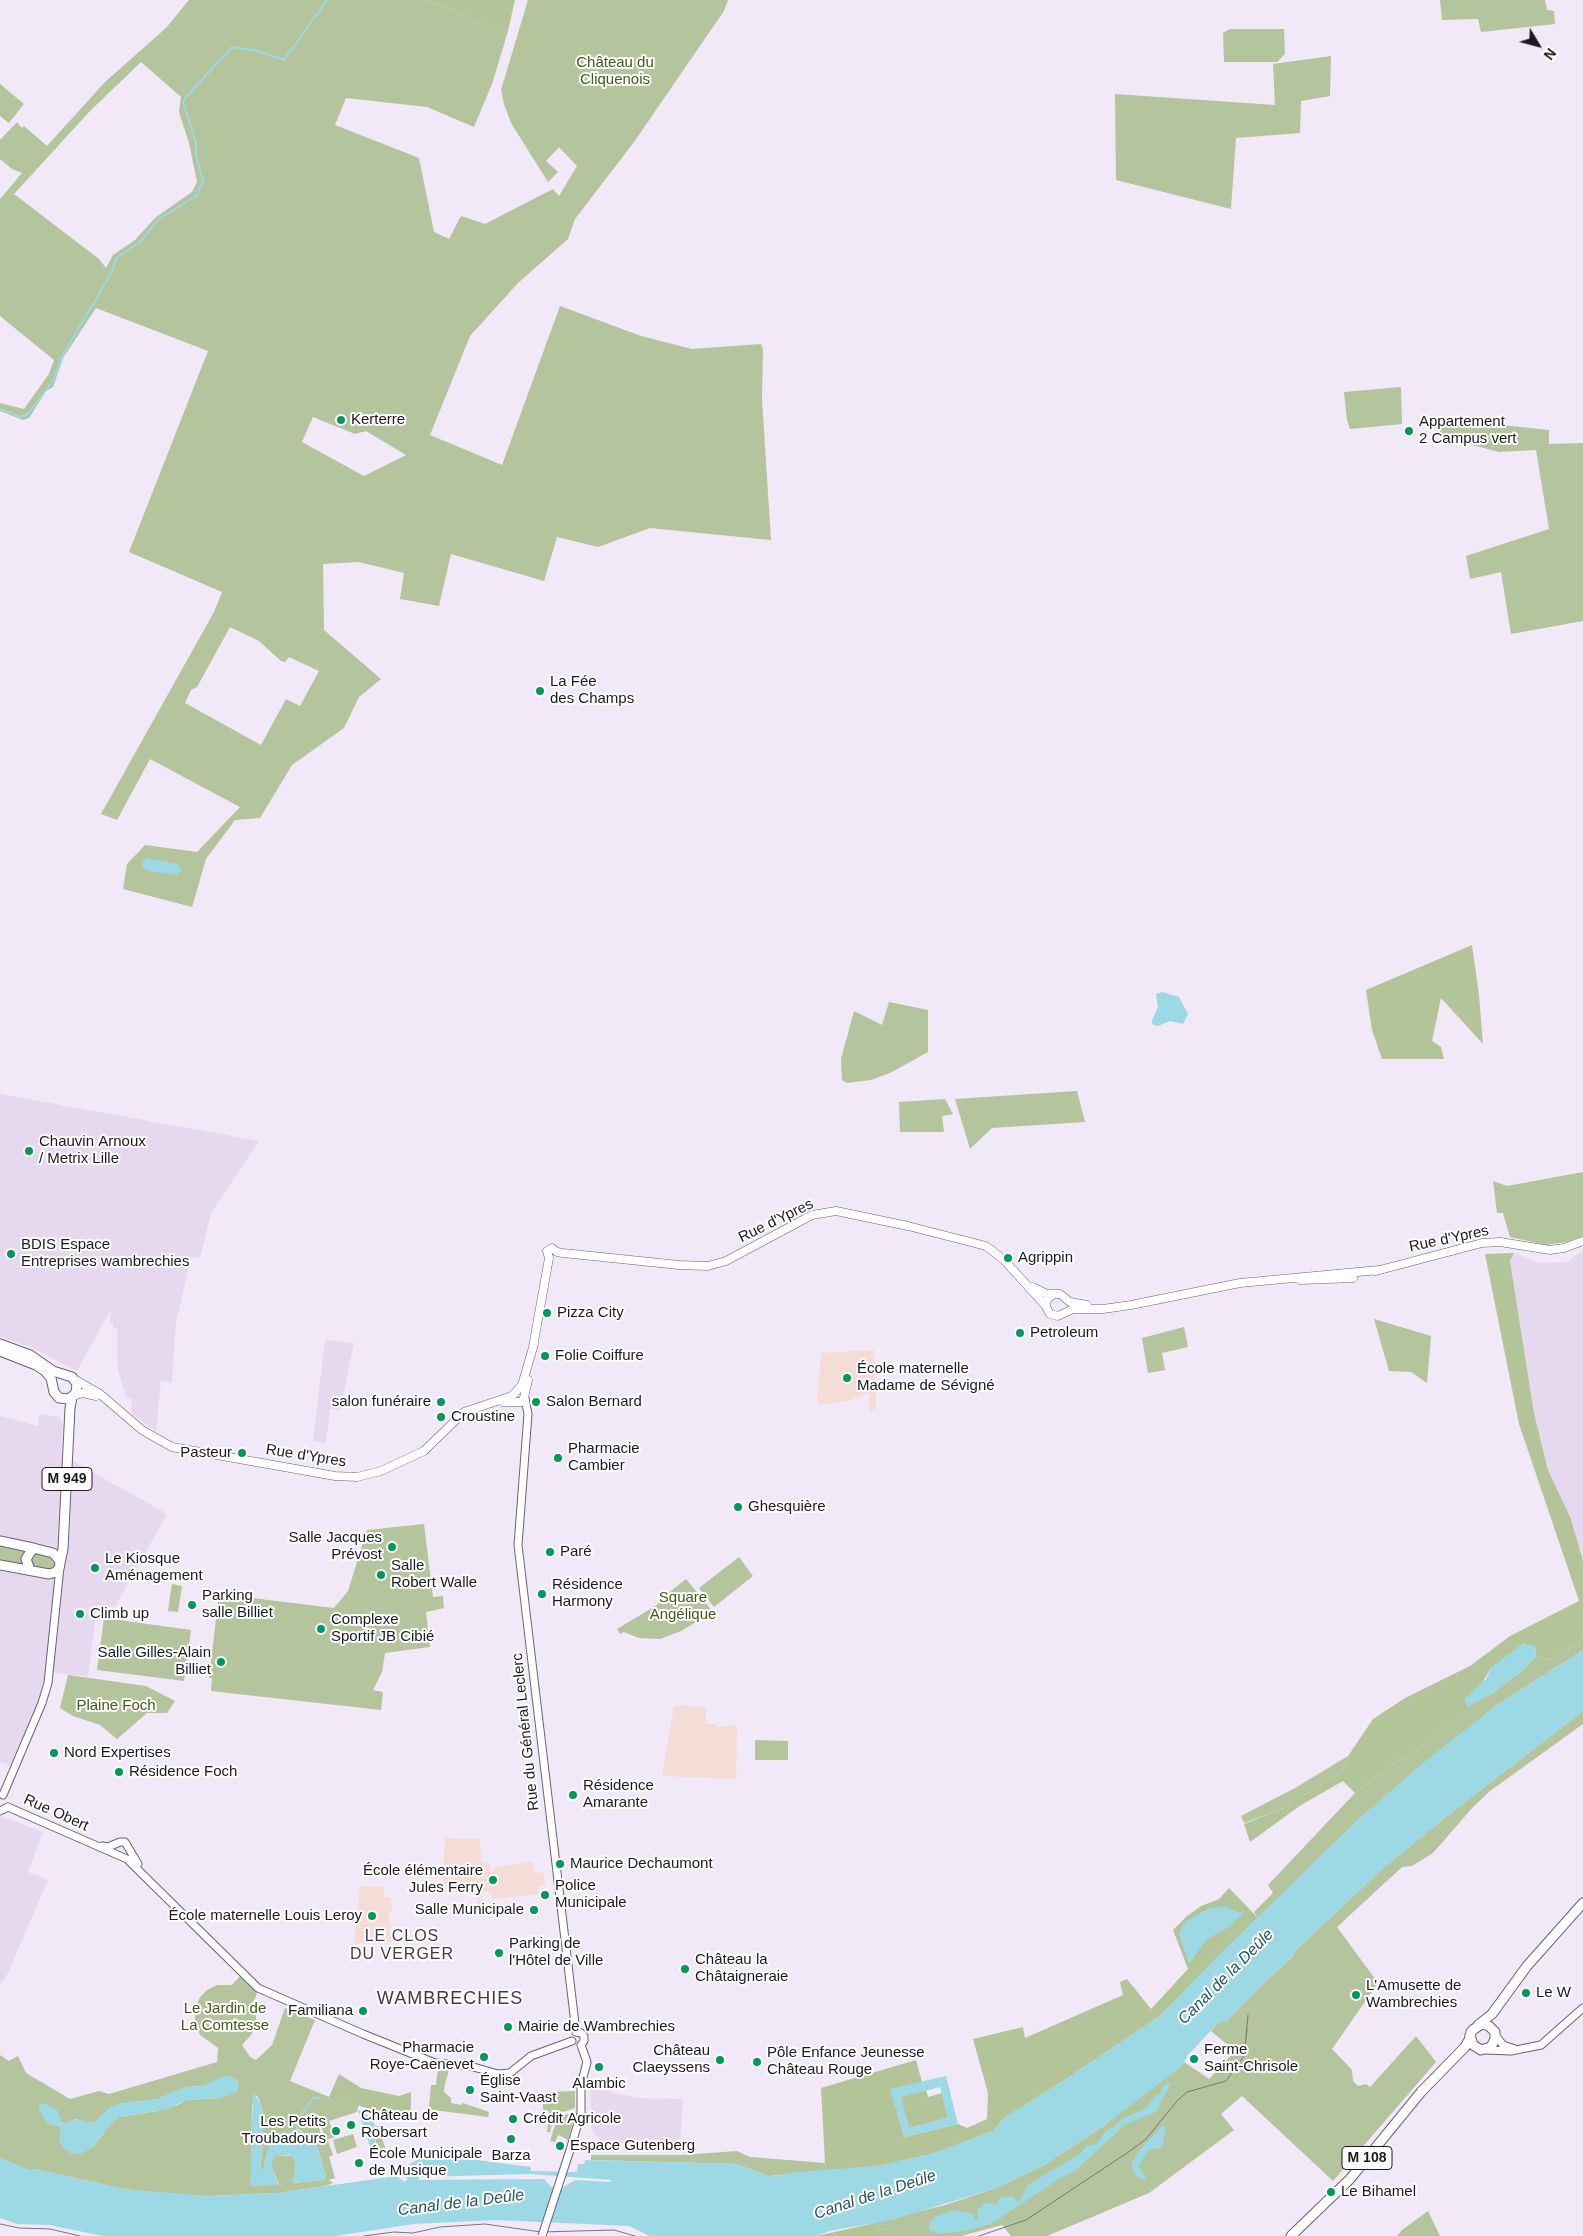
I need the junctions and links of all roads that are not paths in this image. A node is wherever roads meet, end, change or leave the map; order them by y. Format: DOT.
graph roads {
  1 [pos="1583,1241"];
  2 [pos="1023,1280"];
  3 [pos="1054,1294"];
  4 [pos="1066,1298"];
  5 [pos="1045,1305"];
  6 [pos="1116,1307"];
  7 [pos="1063,1313"];
  8 [pos="0,1344"];
  9 [pos="534,1344"];
  10 [pos="0,1352"];
  11 [pos="64,1375"];
  12 [pos="74,1379"];
  13 [pos="53,1386"];
  14 [pos="515,1393"];
  15 [pos="57,1396"];
  16 [pos="73,1397"];
  17 [pos="521,1400"];
  18 [pos="488,1403"];
  19 [pos="111,1405"];
  20 [pos="70,1426"];
  21 [pos="62,1531"];
  22 [pos="0,1542"];
  23 [pos="33,1548"];
  24 [pos="50,1552"];
  25 [pos="60,1564"];
  26 [pos="0,1565"];
  27 [pos="30,1570"];
  28 [pos="46,1574"];
  29 [pos="58,1589"];
  30 [pos="1,1795"];
  31 [pos="8,1807"];
  32 [pos="0,1811"];
  33 [pos="93,1844"];
  34 [pos="116,1844"];
  35 [pos="130,1848"];
  36 [pos="119,1855"];
  37 [pos="158,1888"];
  38 [pos="1583,1902"];
  39 [pos="1503,2000"];
  40 [pos="1583,2008"];
  41 [pos="1478,2025"];
  42 [pos="576,2032"];
  43 [pos="1495,2034"];
  44 [pos="1470,2035"];
  45 [pos="572,2041"];
  46 [pos="580,2045"];
  47 [pos="1526,2049"];
  48 [pos="1483,2050"];
  49 [pos="1438,2075"];
  50 [pos="542,2236"];
  51 [pos="1291,2236"];
  1 -- 6 [label="main road, Rue d'Ypres"];
  2 -- 3 [label="main road, Rue d'Ypres"];
  2 -- 5 [label="main road, Rue d'Ypres"];
  2 -- 9 [label="main road, Rue d'Ypres"];
  3 -- 4 [label="main road"];
  3 -- 5 [label="main road"];
  4 -- 6 [label="main road, Rue d'Ypres"];
  4 -- 7 [label="main road"];
  5 -- 7 [label="main road"];
  6 -- 7 [label="main road, Rue d'Ypres"];
  8 -- 11 [label="main road"];
  9 -- 14 [label="main road"];
  9 -- 17 [label="main road"];
  10 -- 13 [label="main road"];
  11 -- 12 [label="main road"];
  11 -- 13 [label="main road"];
  12 -- 16 [label="main road"];
  12 -- 19 [label="main road, Rue d'Ypres"];
  13 -- 15 [label="main road"];
  14 -- 17 [label="main road"];
  14 -- 18 [label="main road, Rue d'Ypres"];
  15 -- 16 [label="main road"];
  15 -- 20 [label="main road, M 949"];
  16 -- 19 [label="main road, Rue d'Ypres"];
  16 -- 20 [label="main road, M 949"];
  17 -- 18 [label="main road, Rue d'Ypres"];
  17 -- 42 [label="street, Rue du Général Leclerc"];
  18 -- 19 [label="main road, Rue d'Ypres"];
  20 -- 21 [label="main road, M 949"];
  21 -- 24 [label="main road, M 949"];
  21 -- 25 [label="main road, M 949"];
  22 -- 23 [label="main road"];
  23 -- 24 [label="main road"];
  23 -- 27 [label="main road"];
  24 -- 25 [label="main road"];
  25 -- 28 [label="main road"];
  25 -- 29 [label="street"];
  26 -- 27 [label="main road"];
  27 -- 28 [label="main road"];
  28 -- 29 [label="street"];
  29 -- 30 [label="street"];
  30 -- 31 [label="street"];
  31 -- 32 [label="street"];
  31 -- 33 [label="street, Rue Obert"];
  33 -- 34 [label="street, Rue Obert"];
  33 -- 36 [label="street, Rue Obert"];
  34 -- 35 [label="street"];
  34 -- 36 [label="street"];
  35 -- 36 [label="street"];
  35 -- 37 [label="street, Rue Obert"];
  36 -- 37 [label="street, Rue Obert"];
  37 -- 45 [label="street, Rue Obert"];
  38 -- 39 [label="main road"];
  39 -- 41 [label="main road"];
  39 -- 43 [label="main road"];
  40 -- 47 [label="street"];
  41 -- 43 [label="main road"];
  41 -- 44 [label="main road"];
  42 -- 45 [label="street"];
  42 -- 46 [label="street"];
  43 -- 47 [label="street"];
  43 -- 48 [label="main road"];
  44 -- 48 [label="main road"];
  44 -- 49 [label="main road, M 108"];
  45 -- 46 [label="street"];
  46 -- 50 [label="street, bridge"];
  47 -- 48 [label="street"];
  48 -- 49 [label="main road, M 108"];
  49 -- 51 [label="main road, M 108"];
}
